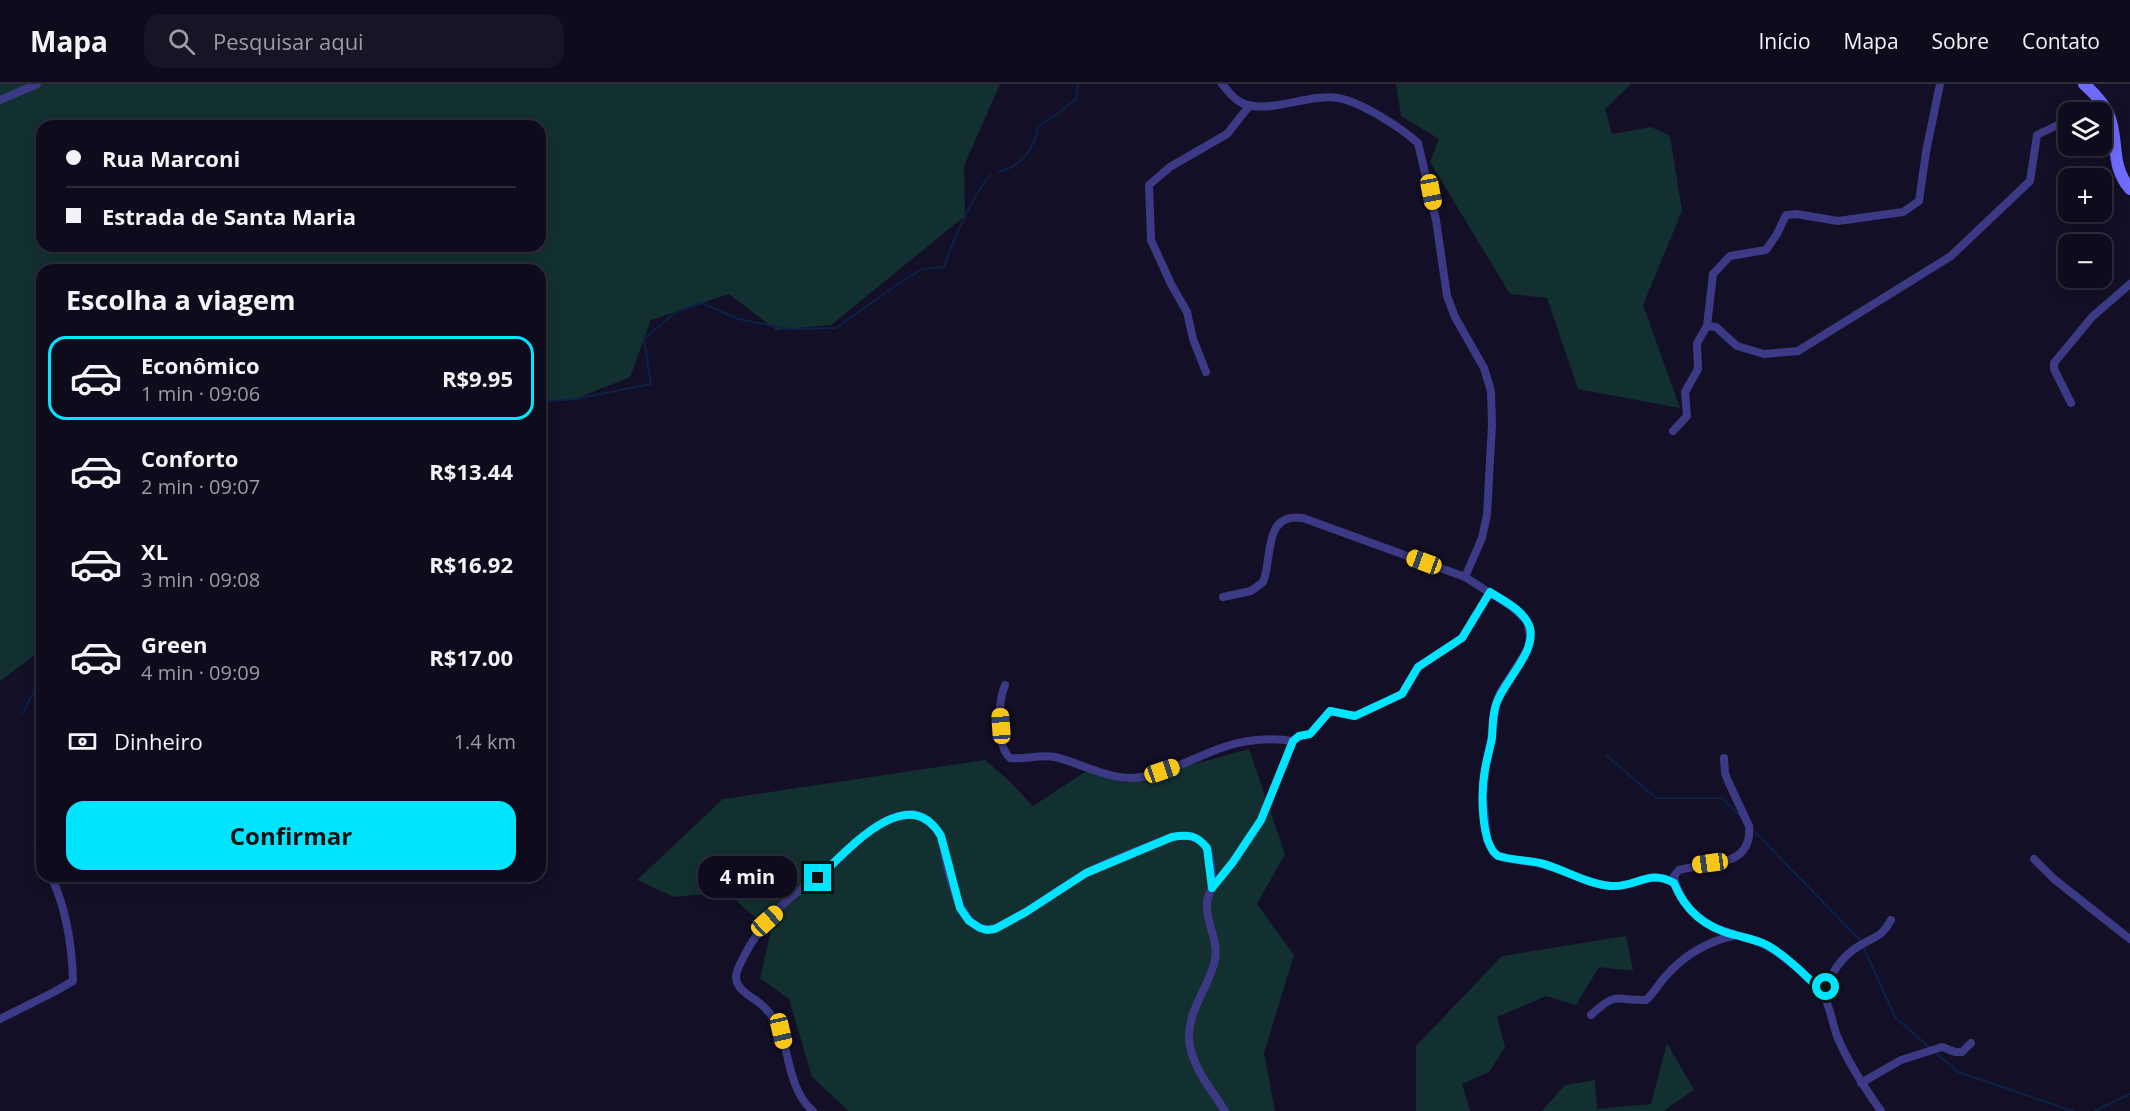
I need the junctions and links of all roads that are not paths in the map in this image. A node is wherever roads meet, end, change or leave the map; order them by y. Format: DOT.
graph roads {
  1 [pos="37,84"];
  2 [pos="1222,84"];
  3 [pos="1940,84"];
  4 [pos="2084,84"];
  5 [pos="0,100"];
  6 [pos="2101,102"];
  7 [pos="1250,105"];
  8 [pos="2058,125"];
  9 [pos="2112,129"];
  10 [pos="2130,189"];
  11 [pos="2130,284"];
  12 [pos="1707,326"];
  13 [pos="1206,372"];
  14 [pos="2071,404"];
  15 [pos="1673,431"];
  16 [pos="1465,576"];
  17 [pos="1490,592"];
  18 [pos="1223,597"];
  19 [pos="1005,685"];
  20 [pos="1293,741"];
  21 [pos="1724,758"];
  22 [pos="2034,859"];
  23 [pos="54,882"];
  24 [pos="1674,883"];
  25 [pos="1212,888"];
  26 [pos="1891,920"];
  27 [pos="1736,935"];
  28 [pos="2130,939"];
  29 [pos="1824,994"];
  30 [pos="1591,1015"];
  31 [pos="0,1019"];
  32 [pos="1971,1043"];
  33 [pos="1861,1083"];
  34 [pos="813,1111"];
  35 [pos="1225,1111"];
  36 [pos="1881,1111"];
  1 -- 5 [label="street"];
  2 -- 7 [label="street"];
  3 -- 12 [label="street"];
  4 -- 6 [label="main road"];
  7 -- 13 [label="street"];
  7 -- 16 [label="street"];
  8 -- 12 [label="street"];
  9 -- 10 [label="main road"];
  11 -- 14 [label="street"];
  12 -- 15 [label="street"];
  16 -- 17 [label="street"];
  16 -- 18 [label="street"];
  17 -- 20 [label="street"];
  17 -- 24 [label="street"];
  19 -- 20 [label="street"];
  20 -- 25 [label="street"];
  21 -- 24 [label="street"];
  22 -- 28 [label="street"];
  23 -- 31 [label="street"];
  24 -- 27 [label="street"];
  25 -- 34 [label="street"];
  25 -- 35 [label="street"];
  26 -- 29 [label="street"];
  27 -- 29 [label="street"];
  27 -- 30 [label="street"];
  29 -- 33 [label="street"];
  32 -- 33 [label="street"];
  33 -- 36 [label="street"];
}
